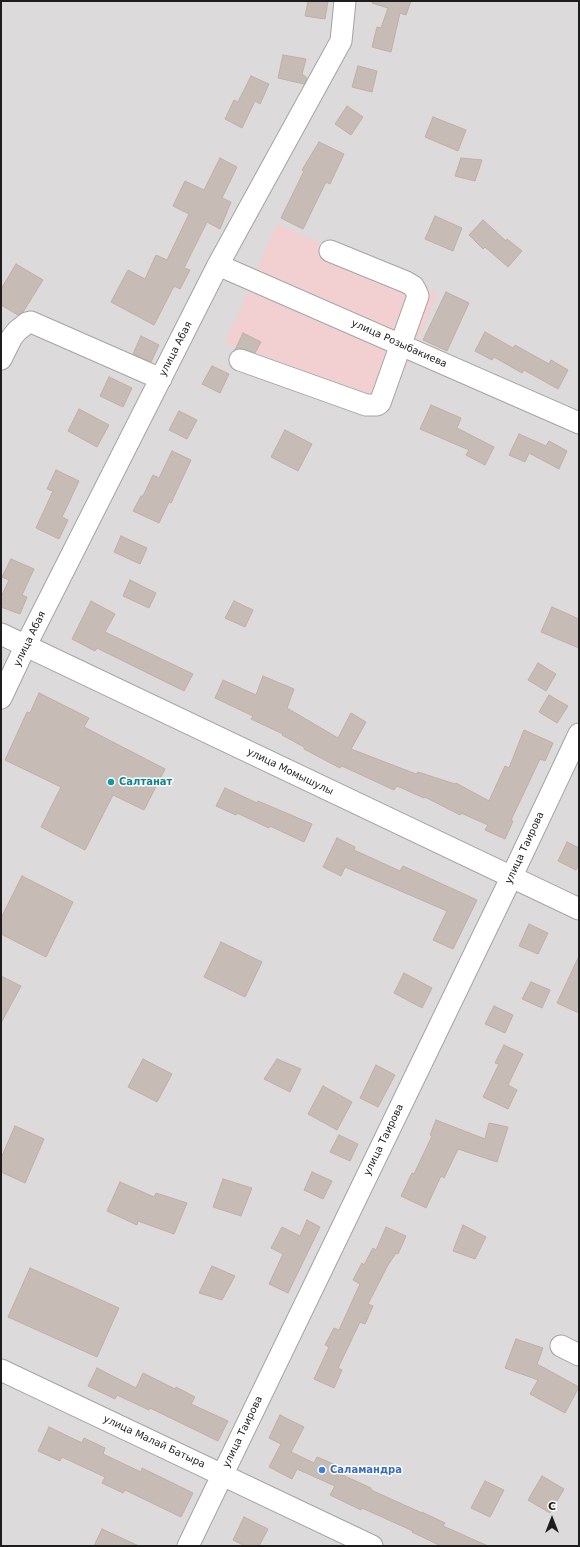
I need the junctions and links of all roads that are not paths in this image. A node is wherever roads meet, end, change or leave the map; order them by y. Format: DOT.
graph roads {
  1 [pos="345,1"];
  2 [pos="330,251"];
  3 [pos="218,265"];
  4 [pos="401,344"];
  5 [pos="1,359"];
  6 [pos="240,360"];
  7 [pos="161,379"];
  8 [pos="579,423"];
  9 [pos="1,634"];
  10 [pos="26,646"];
  11 [pos="1,698"];
  12 [pos="579,734"];
  13 [pos="511,878"];
  14 [pos="579,909"];
  15 [pos="1,1370"];
  16 [pos="222,1474"];
  17 [pos="188,1546"];
  18 [pos="372,1546"];
  1 -- 3 [label="street, улица Абая"];
  2 -- 4 [label="street"];
  3 -- 4 [label="street, улица Розыбакиева"];
  3 -- 7 [label="street, улица Абая"];
  4 -- 6 [label="street"];
  4 -- 8 [label="street, улица Розыбакиева"];
  5 -- 7 [label="street"];
  7 -- 10 [label="street, улица Абая"];
  9 -- 10 [label="street, улица Момышулы"];
  10 -- 11 [label="street, улица Абая"];
  10 -- 13 [label="street, улица Момышулы"];
  12 -- 13 [label="street, улица Таирова"];
  13 -- 14 [label="street, улица Момышулы"];
  13 -- 16 [label="street, улица Таирова"];
  15 -- 16 [label="street, улица Малай Батыра"];
  16 -- 17 [label="street, улица Таирова"];
  16 -- 18 [label="street, улица Малай Батыра"];
}
